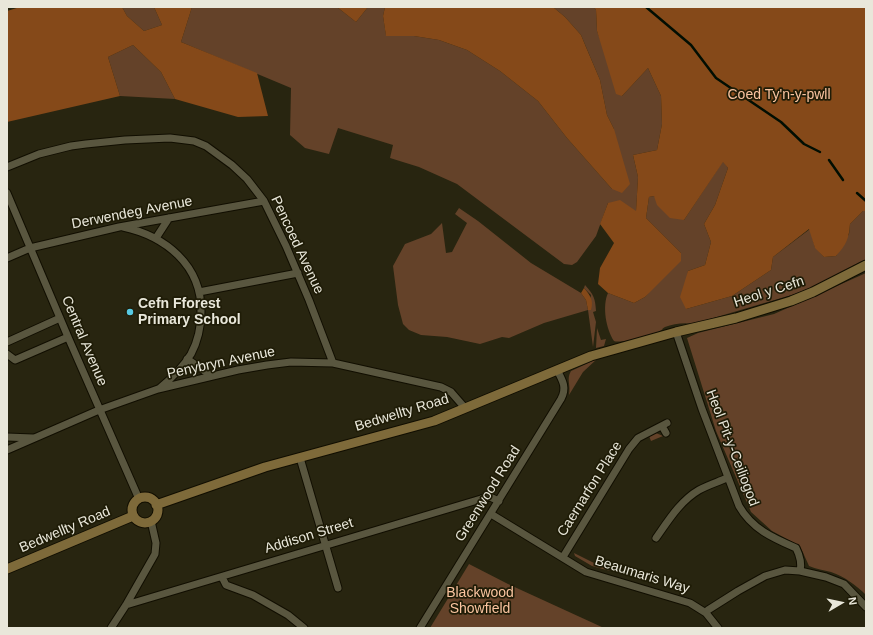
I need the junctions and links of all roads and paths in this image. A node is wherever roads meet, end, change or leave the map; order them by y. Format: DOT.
graph roads {
  1 [pos="7,167"];
  2 [pos="7,193"];
  3 [pos="264,201"];
  4 [pos="169,218"];
  5 [pos="119,226"];
  6 [pos="156,238"];
  7 [pos="30,248"];
  8 [pos="7,258"];
  9 [pos="866,265"];
  10 [pos="298,273"];
  11 [pos="199,292"];
  12 [pos="60,318"];
  13 [pos="676,332"];
  14 [pos="68,338"];
  15 [pos="7,342"];
  16 [pos="7,354"];
  17 [pos="187,359"];
  18 [pos="333,363"];
  19 [pos="557,370"];
  20 [pos="212,376"];
  21 [pos="158,389"];
  22 [pos="465,408"];
  23 [pos="99,410"];
  24 [pos="666,433"];
  25 [pos="7,437"];
  26 [pos="38,437"];
  27 [pos="7,450"];
  28 [pos="300,458"];
  29 [pos="727,478"];
  30 [pos="139,499"];
  31 [pos="499,501"];
  32 [pos="156,505"];
  33 [pos="491,514"];
  34 [pos="133,516"];
  35 [pos="151,521"];
  36 [pos="656,538"];
  37 [pos="326,544"];
  38 [pos="563,557"];
  39 [pos="7,569"];
  40 [pos="800,571"];
  41 [pos="222,577"];
  42 [pos="338,588"];
  43 [pos="126,605"];
  44 [pos="866,607"];
  45 [pos="706,613"];
  46 [pos="111,628"];
  47 [pos="304,628"];
  48 [pos="420,628"];
  49 [pos="718,628"];
  1 -- 3 [label="street, Pencoed Avenue"];
  2 -- 7 [label="street, Central Avenue"];
  3 -- 4 [label="street, Derwendeg Avenue"];
  3 -- 10 [label="street, Pencoed Avenue"];
  4 -- 5 [label="street, Derwendeg Avenue"];
  4 -- 6 [label="street"];
  5 -- 6 [label="street"];
  5 -- 7 [label="street, Derwendeg Avenue"];
  6 -- 11 [label="street"];
  7 -- 8 [label="street, Derwendeg Avenue"];
  7 -- 12 [label="street, Central Avenue"];
  9 -- 13 [label="street, Heol y Cefn"];
  10 -- 11 [label="street"];
  10 -- 18 [label="street, Pencoed Avenue"];
  11 -- 17 [label="street"];
  12 -- 14 [label="street, Central Avenue"];
  12 -- 15 [label="street"];
  13 -- 19 [label="street, Bedwellty Road"];
  13 -- 29 [label="street, Heol Pit-y-Ceiliogod"];
  14 -- 16 [label="street"];
  14 -- 23 [label="street, Central Avenue"];
  17 -- 20 [label="street"];
  17 -- 21 [label="street"];
  18 -- 20 [label="street, Penybryn Avenue"];
  18 -- 22 [label="street, Penybryn Avenue"];
  19 -- 22 [label="street, Bedwellty Road"];
  19 -- 31 [label="street, Greenwood Road"];
  20 -- 21 [label="street, Penybryn Avenue"];
  21 -- 23 [label="street, Penybryn Avenue"];
  22 -- 28 [label="street, Bedwellty Road"];
  23 -- 26 [label="street, Penybryn Avenue"];
  23 -- 30 [label="street, Central Avenue"];
  24 -- 38 [label="street, Caernarfon Place"];
  25 -- 26 [label="street"];
  26 -- 27 [label="street, Penybryn Avenue"];
  28 -- 32 [label="street, Bedwellty Road"];
  28 -- 37 [label="street"];
  29 -- 36 [label="street"];
  29 -- 40 [label="street, Heol Pit-y-Ceiliogod"];
  30 -- 32 [label="street"];
  30 -- 34 [label="street"];
  31 -- 33 [label="street, Greenwood Road"];
  31 -- 37 [label="street, Addison Street"];
  32 -- 35 [label="street"];
  33 -- 38 [label="street, Beaumaris Way"];
  33 -- 48 [label="street, Greenwood Road"];
  34 -- 35 [label="street"];
  34 -- 39 [label="street, Bedwellty Road"];
  35 -- 43 [label="street"];
  37 -- 41 [label="street, Addison Street"];
  37 -- 42 [label="street"];
  38 -- 45 [label="street, Beaumaris Way"];
  40 -- 44 [label="street"];
  40 -- 45 [label="street"];
  41 -- 43 [label="street, Addison Street"];
  41 -- 47 [label="street"];
  43 -- 46 [label="street"];
  45 -- 49 [label="street, Beaumaris Way"];
}
